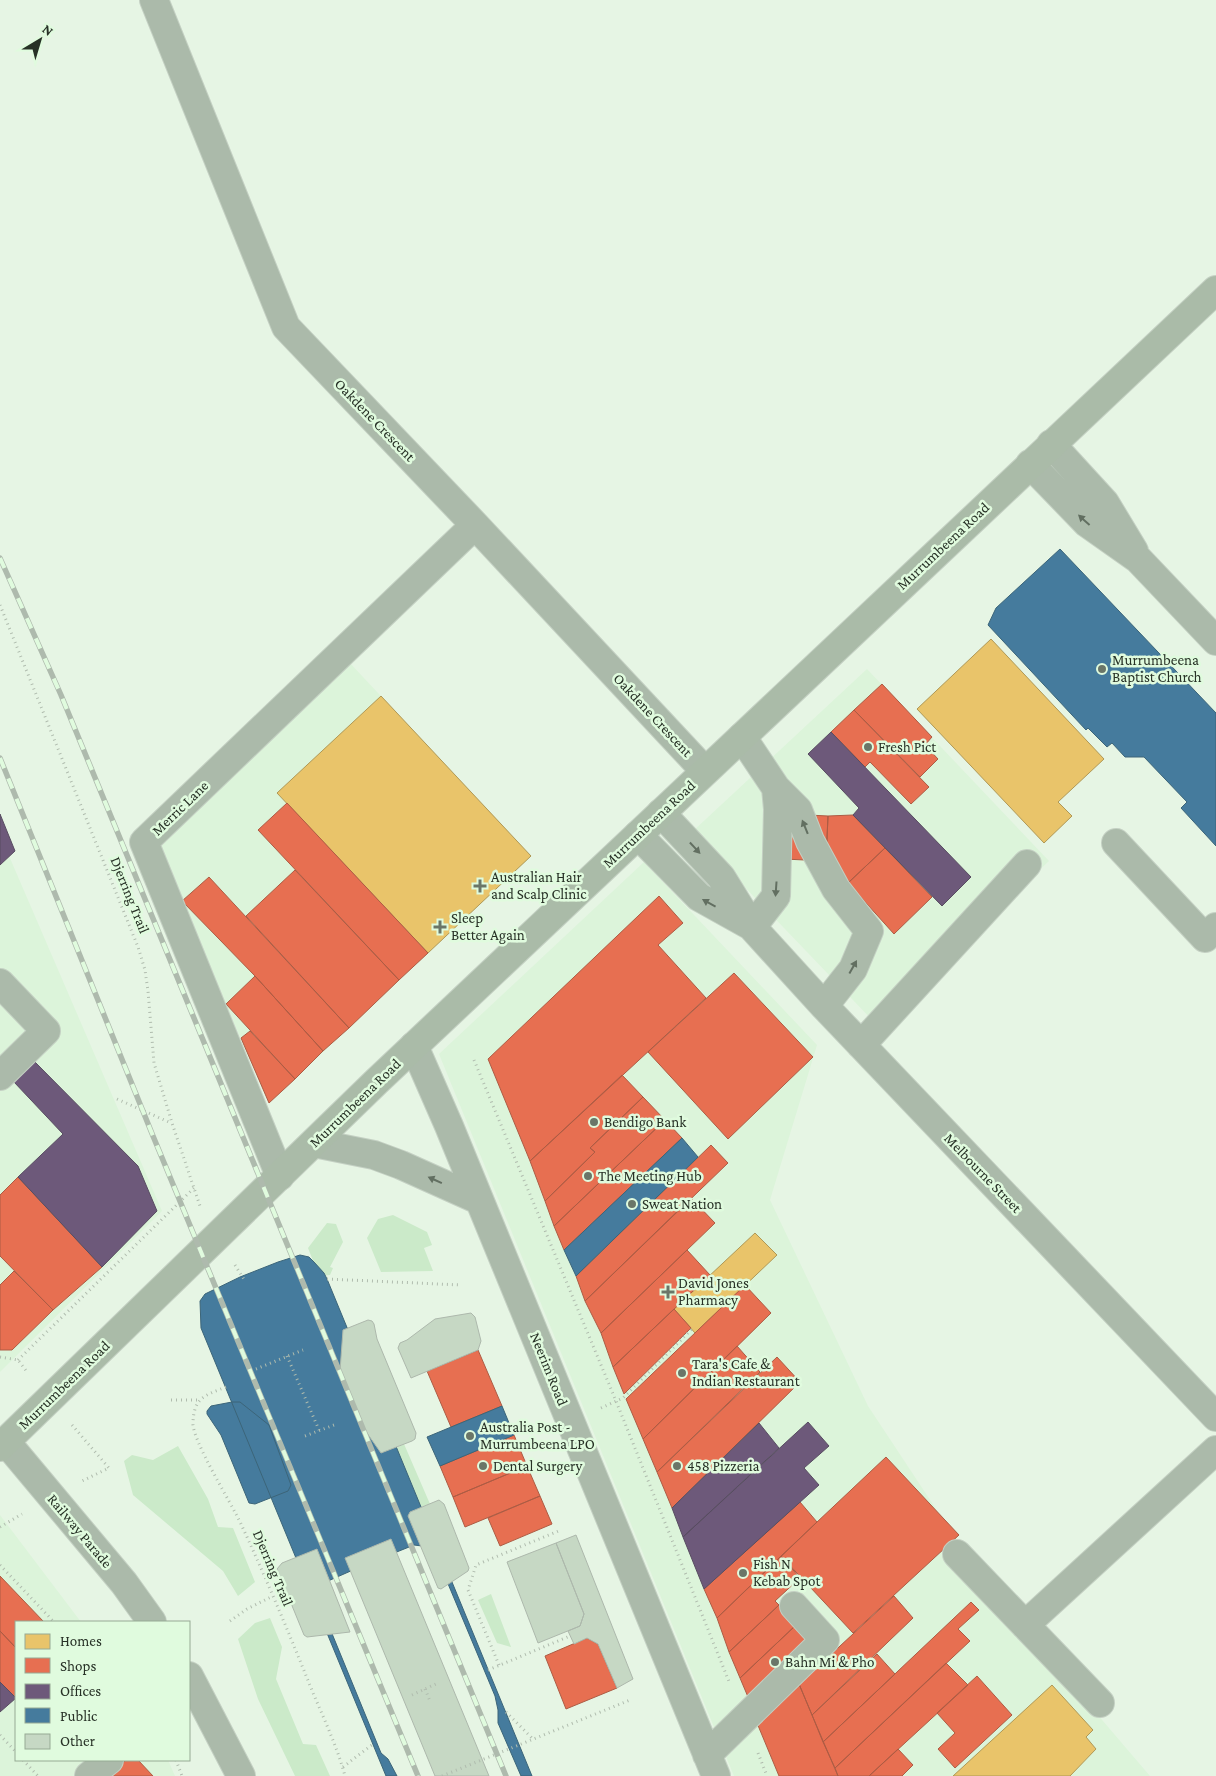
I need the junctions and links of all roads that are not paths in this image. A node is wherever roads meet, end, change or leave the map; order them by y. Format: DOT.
graph roads {
  1 [pos="154,0"];
  2 [pos="1216,290"];
  3 [pos="1051,444"];
  4 [pos="1030,464"];
  5 [pos="475,525"];
  6 [pos="1138,559"];
  7 [pos="1216,641"];
  8 [pos="742,737"];
  9 [pos="705,771"];
  10 [pos="776,788"];
  11 [pos="661,813"];
  12 [pos="638,835"];
  13 [pos="1116,843"];
  14 [pos="1027,864"];
  15 [pos="752,927"];
  16 [pos="1216,927"];
  17 [pos="0,983"];
  18 [pos="824,1006"];
  19 [pos="861,1045"];
  20 [pos="414,1046"];
  21 [pos="0,1076"];
  22 [pos="314,1143"];
  23 [pos="280,1176"];
  24 [pos="479,1200"];
  25 [pos="1216,1417"];
  26 [pos="2,1441"];
  27 [pos="1216,1450"];
  28 [pos="957,1554"];
  29 [pos="794,1606"];
  30 [pos="151,1621"];
  31 [pos="1025,1625"];
  32 [pos="190,1683"];
  33 [pos="1100,1703"];
  34 [pos="108,1761"];
  35 [pos="711,1766"];
  36 [pos="89,1776"];
  37 [pos="241,1776"];
  1 -- 5 [label="street, Oakdene Crescent"];
  2 -- 3 [label="main road, Murrumbeena Road"];
  3 -- 4 [label="main road, Murrumbeena Road"];
  3 -- 6 [label="street"];
  6 -- 4 [label="street, one-way"];
  4 -- 8 [label="main road, Murrumbeena Road"];
  5 -- 9 [label="street, Oakdene Crescent"];
  5 -- 23 [label="street, Merric Lane"];
  6 -- 7 [label="street"];
  8 -- 9 [label="main road, Murrumbeena Road"];
  8 -- 10 [label="street"];
  9 -- 11 [label="main road, Murrumbeena Road"];
  10 -- 15 [label="street, one-way"];
  18 -- 10 [label="street, one-way"];
  11 -- 12 [label="main road, Murrumbeena Road"];
  11 -- 15 [label="street, Melbourne Street, one-way"];
  15 -- 12 [label="street, Melbourne Street, one-way"];
  12 -- 20 [label="main road, Murrumbeena Road"];
  13 -- 16 [label="street"];
  14 -- 19 [label="street"];
  15 -- 18 [label="street, Melbourne Street"];
  17 -- 21 [label="street"];
  18 -- 19 [label="street, Melbourne Street"];
  19 -- 25 [label="street, Melbourne Street"];
  20 -- 22 [label="main road, Murrumbeena Road"];
  20 -- 24 [label="street, Neerim Road"];
  22 -- 23 [label="main road, Murrumbeena Road"];
  24 -- 22 [label="street, one-way"];
  23 -- 26 [label="main road, Murrumbeena Road"];
  24 -- 35 [label="street, Neerim Road"];
  26 -- 30 [label="street, Railway Parade"];
  27 -- 31 [label="street"];
  28 -- 31 [label="street"];
  29 -- 35 [label="street"];
  31 -- 33 [label="street"];
  32 -- 37 [label="street"];
  34 -- 36 [label="street"];
}
